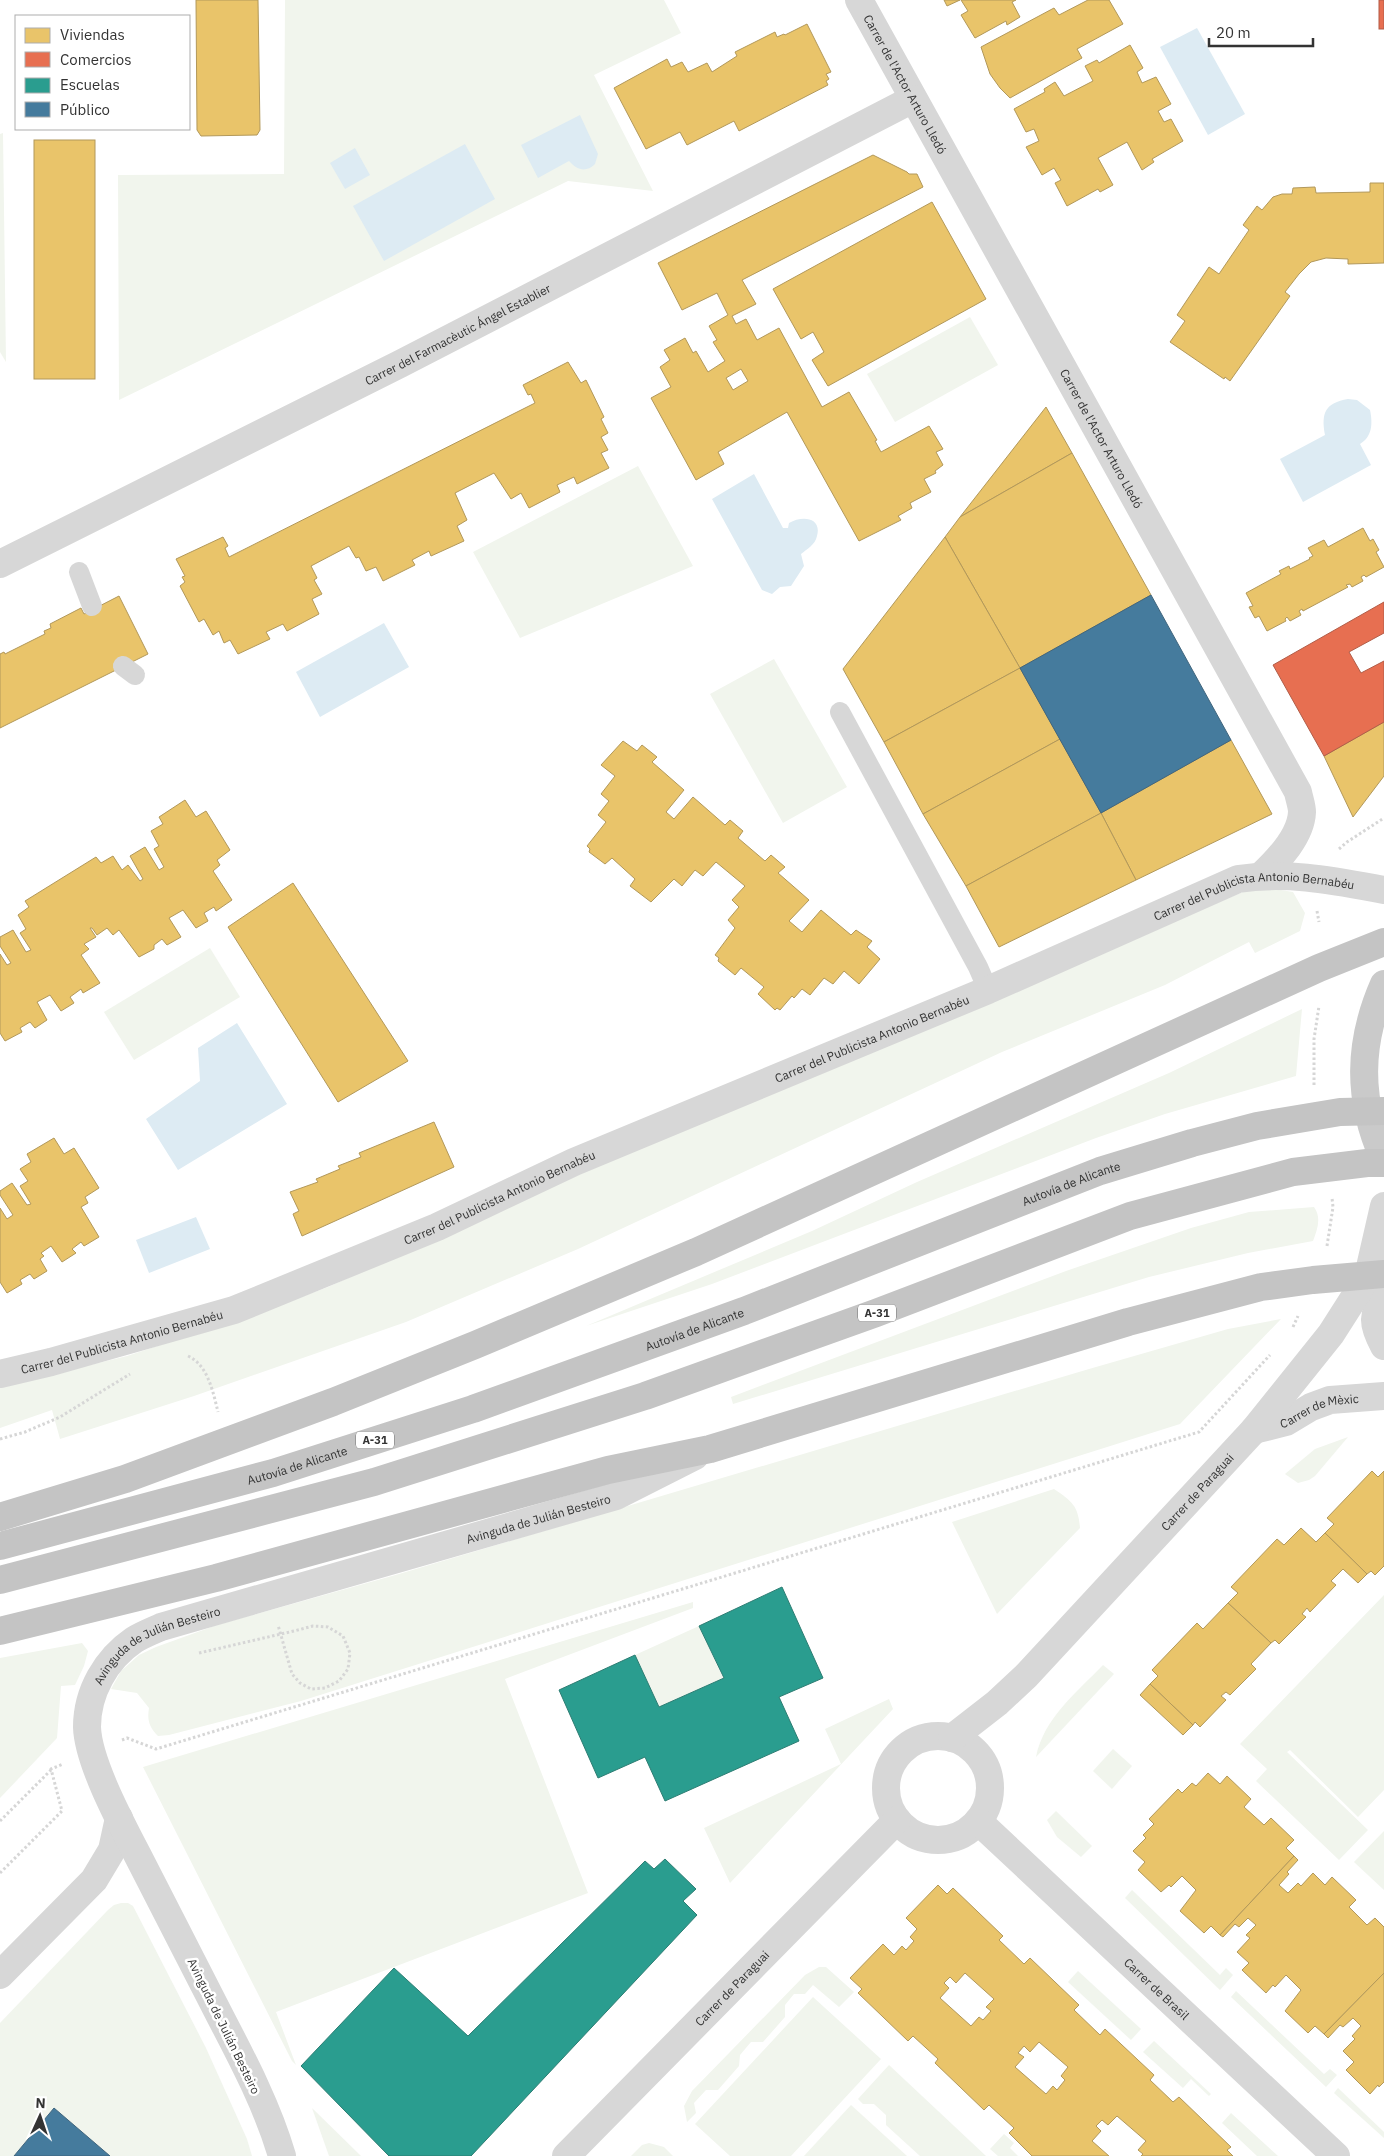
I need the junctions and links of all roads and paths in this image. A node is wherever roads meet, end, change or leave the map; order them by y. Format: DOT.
graph roads {
  1 [pos="859,0"];
  2 [pos="913,99"];
  3 [pos="0,564"];
  4 [pos="79,572"];
  5 [pos="92,606"];
  6 [pos="840,712"];
  7 [pos="1384,818"];
  8 [pos="1335,854"];
  9 [pos="1262,875"];
  10 [pos="1384,890"];
  11 [pos="1384,942"];
  12 [pos="1384,984"];
  13 [pos="988,990"];
  14 [pos="1319,1006"];
  15 [pos="1313,1076"];
  16 [pos="1384,1111"];
  17 [pos="1384,1159"];
  18 [pos="1384,1163"];
  19 [pos="1384,1206"];
  20 [pos="1333,1207"];
  21 [pos="1327,1246"];
  22 [pos="1379,1281"];
  23 [pos="1298,1316"];
  24 [pos="1291,1333"];
  25 [pos="1384,1346"];
  26 [pos="1272,1353"];
  27 [pos="183,1354"];
  28 [pos="0,1374"];
  29 [pos="131,1374"];
  30 [pos="211,1388"];
  31 [pos="1384,1396"];
  32 [pos="1254,1430"];
  33 [pos="0,1439"];
  34 [pos="710,1449"];
  35 [pos="0,1518"];
  36 [pos="0,1546"];
  37 [pos="0,1580"];
  38 [pos="0,1631"];
  39 [pos="199,1654"];
  40 [pos="292,1674"];
  41 [pos="952,1738"];
  42 [pos="91,1752"];
  43 [pos="51,1769"];
  44 [pos="119,1818"];
  45 [pos="0,1820"];
  46 [pos="897,1820"];
  47 [pos="978,1821"];
  48 [pos="0,1873"];
  49 [pos="0,1975"];
  50 [pos="282,2156"];
  51 [pos="566,2156"];
  52 [pos="1336,2156"];
  1 -- 2 [label="street, Carrer de l'Actor Arturo Lledó"];
  2 -- 3 [label="street, Carrer del Farmacèutic Ángel Establier"];
  2 -- 9 [label="street, Carrer de l'Actor Arturo Lledó"];
  4 -- 5 [label="lane"];
  6 -- 13 [label="lane"];
  7 -- 8 [label="path"];
  9 -- 10 [label="street, Carrer del Publicista Antonio Bernabéu"];
  9 -- 13 [label="street, Carrer del Publicista Antonio Bernabéu"];
  11 -- 35 [label="highway"];
  12 -- 17 [label="main road"];
  13 -- 28 [label="street, Carrer del Publicista Antonio Bernabéu"];
  14 -- 15 [label="path"];
  16 -- 36 [label="highway, Autovía de Alicante / A-31"];
  18 -- 37 [label="highway, A-31"];
  19 -- 22 [label="street, Carrer de Paraguai"];
  20 -- 21 [label="path"];
  22 -- 25 [label="street"];
  22 -- 32 [label="street, Carrer de Paraguai"];
  22 -- 34 [label="highway"];
  23 -- 24 [label="path"];
  26 -- 42 [label="path"];
  27 -- 30 [label="path"];
  29 -- 33 [label="path"];
  31 -- 32 [label="street, Carrer de Mèxic"];
  32 -- 41 [label="street, Carrer de Paraguai"];
  34 -- 38 [label="highway"];
  34 -- 42 [label="street, Avinguda de Julián Besteiro"];
  39 -- 40 [label="path"];
  41 -- 46 [label="street"];
  41 -- 47 [label="street"];
  42 -- 43 [label="path"];
  42 -- 44 [label="street, Avinguda de Julián Besteiro"];
  43 -- 45 [label="path"];
  43 -- 48 [label="path"];
  44 -- 49 [label="street"];
  44 -- 50 [label="street, Avinguda de Julián Besteiro"];
  46 -- 47 [label="street"];
  46 -- 51 [label="street, Carrer de Paraguai"];
  47 -- 52 [label="street, Carrer de Brasil"];
}
